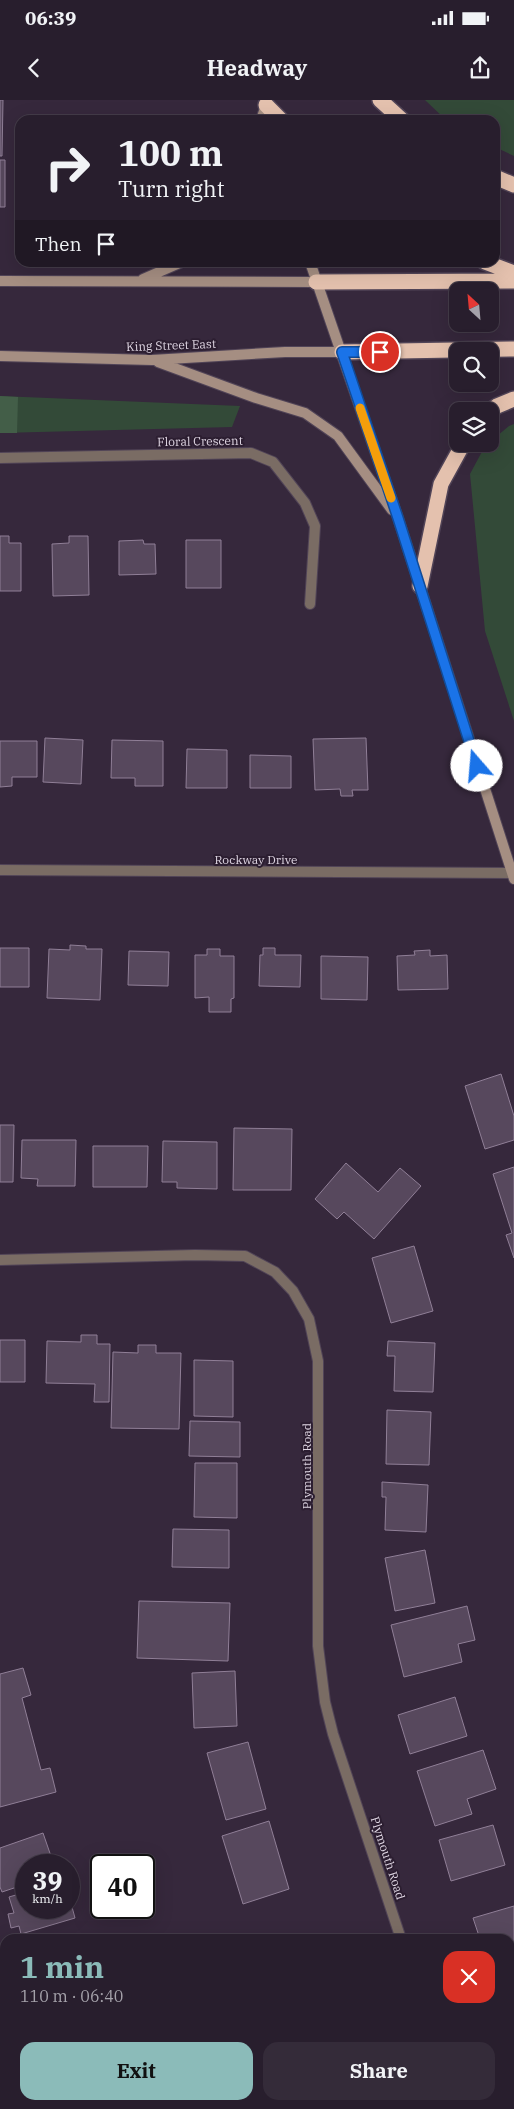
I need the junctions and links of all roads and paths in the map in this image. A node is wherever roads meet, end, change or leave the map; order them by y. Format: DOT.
graph roads {
  1 [pos="380,100"];
  2 [pos="396,115"];
  3 [pos="500,179"];
  4 [pos="514,185"];
  5 [pos="171,267"];
  6 [pos="312,267"];
  7 [pos="498,267"];
  8 [pos="514,273"];
  9 [pos="514,281"];
  10 [pos="0,282"];
  11 [pos="137,282"];
  12 [pos="316,282"];
  13 [pos="514,349"];
  14 [pos="342,352"];
  15 [pos="0,356"];
  16 [pos="152,360"];
  17 [pos="514,399"];
  18 [pos="499,405"];
  19 [pos="459,452"];
  20 [pos="0,458"];
  21 [pos="398,518"];
  22 [pos="420,586"];
  23 [pos="310,604"];
  24 [pos="0,870"];
  25 [pos="513,876"];
  26 [pos="0,1260"];
  27 [pos="399,1934"];
  1 -- 2 [label="highway"];
  3 -- 4 [label="highway"];
  5 -- 11 [label="main road"];
  6 -- 12 [label="main road"];
  7 -- 8 [label="highway"];
  9 -- 12 [label="highway"];
  10 -- 11 [label="main road"];
  11 -- 12 [label="main road"];
  12 -- 14 [label="main road"];
  13 -- 14 [label="highway"];
  14 -- 16 [label="main road, King Street East"];
  14 -- 21 [label="main road"];
  15 -- 16 [label="main road, King Street East"];
  16 -- 21 [label="main road"];
  17 -- 18 [label="highway"];
  19 -- 22 [label="highway"];
  20 -- 23 [label="street, Floral Crescent"];
  21 -- 22 [label="main road"];
  22 -- 25 [label="main road"];
  24 -- 25 [label="street, Rockway Drive"];
  26 -- 27 [label="street, Plymouth Road"];
}
